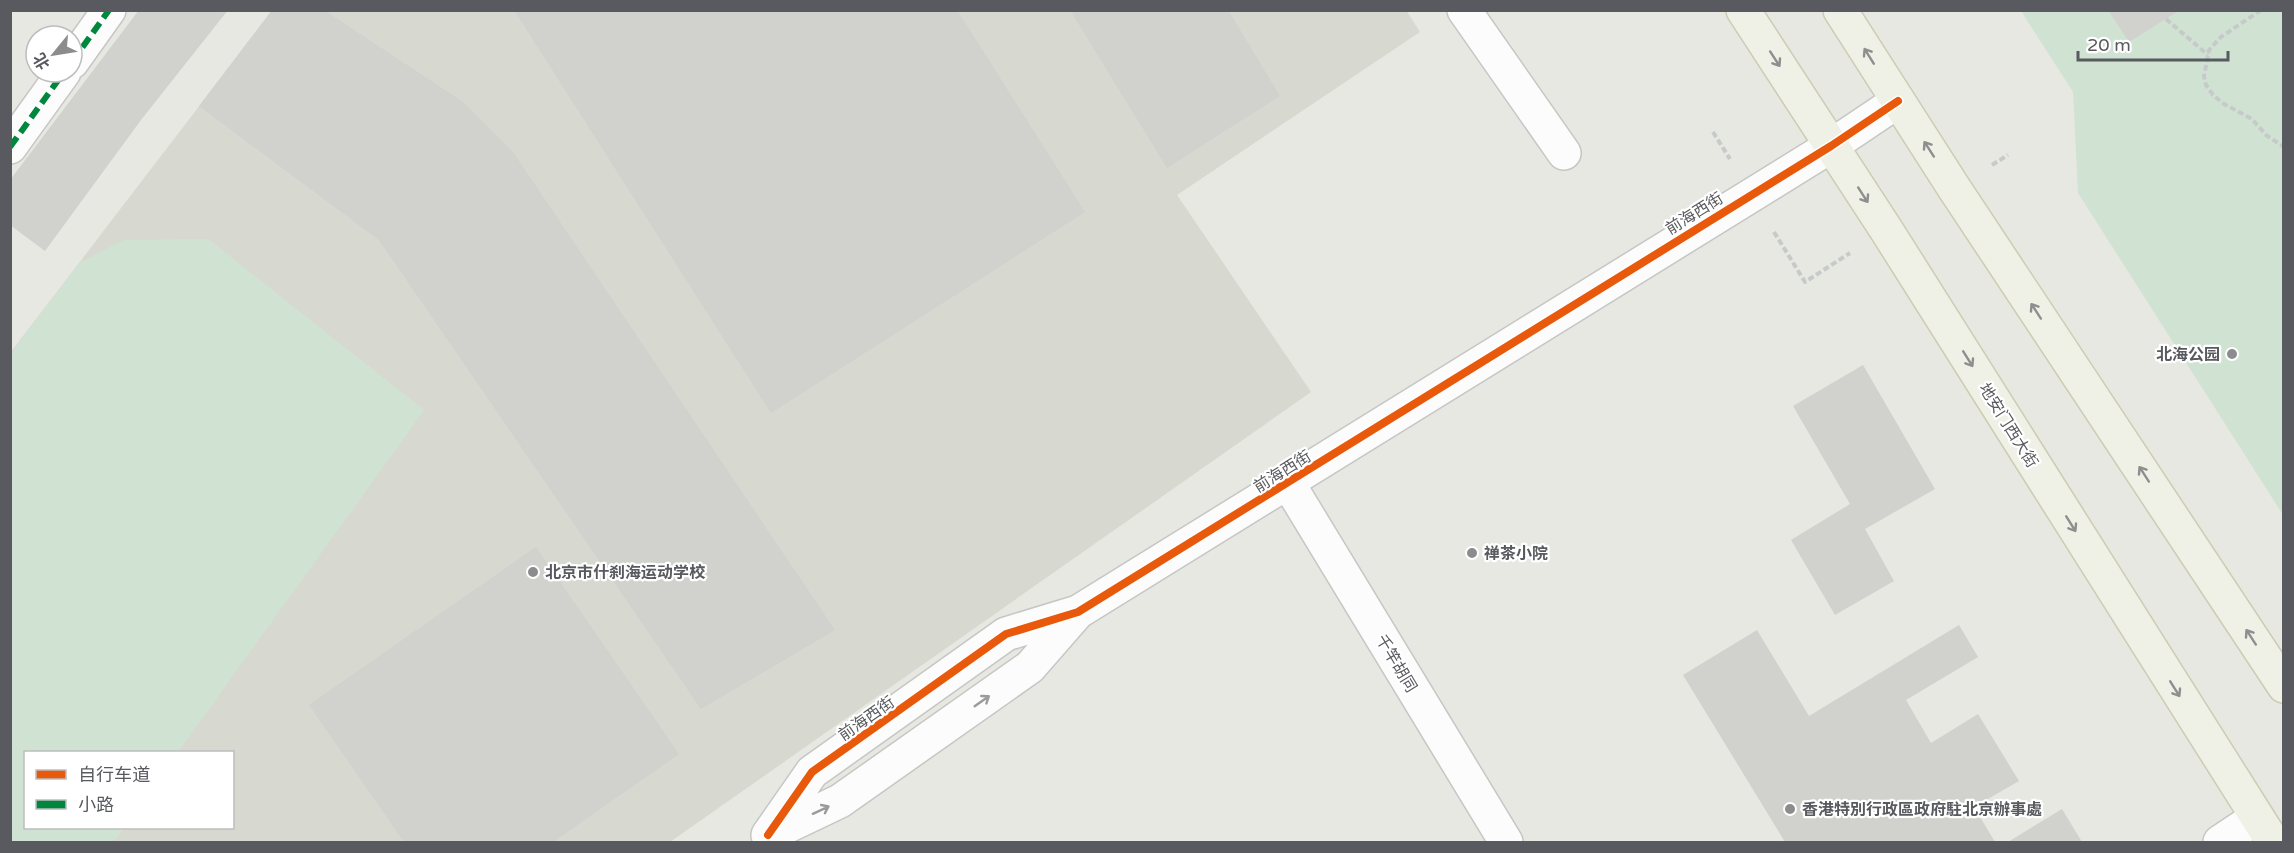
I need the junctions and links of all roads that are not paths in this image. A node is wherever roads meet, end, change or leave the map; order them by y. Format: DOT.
graph roads {
  1 [pos="109,10"];
  2 [pos="1464,10"];
  3 [pos="1743,10"];
  4 [pos="1840,10"];
  5 [pos="84,45"];
  6 [pos="55,84"];
  7 [pos="1898,101"];
  8 [pos="1831,146"];
  9 [pos="10,147"];
  10 [pos="1564,153"];
  11 [pos="1288,483"];
  12 [pos="2283,686"];
  13 [pos="2265,830"];
  14 [pos="762,839"];
  15 [pos="1506,843"];
  16 [pos="2220,843"];
  1 -- 5 [label="street"];
  2 -- 10 [label="street"];
  3 -- 8 [label="main road, 地安门西大街, one-way"];
  7 -- 4 [label="main road, one-way"];
  6 -- 9 [label="street"];
  7 -- 8 [label="street, 前海西街"];
  12 -- 7 [label="main road, one-way"];
  8 -- 11 [label="street, 前海西街"];
  8 -- 13 [label="main road, 地安门西大街, one-way"];
  11 -- 14 [label="street, 前海西街"];
  11 -- 15 [label="street, 千竿胡同"];
  13 -- 16 [label="street"];
}
